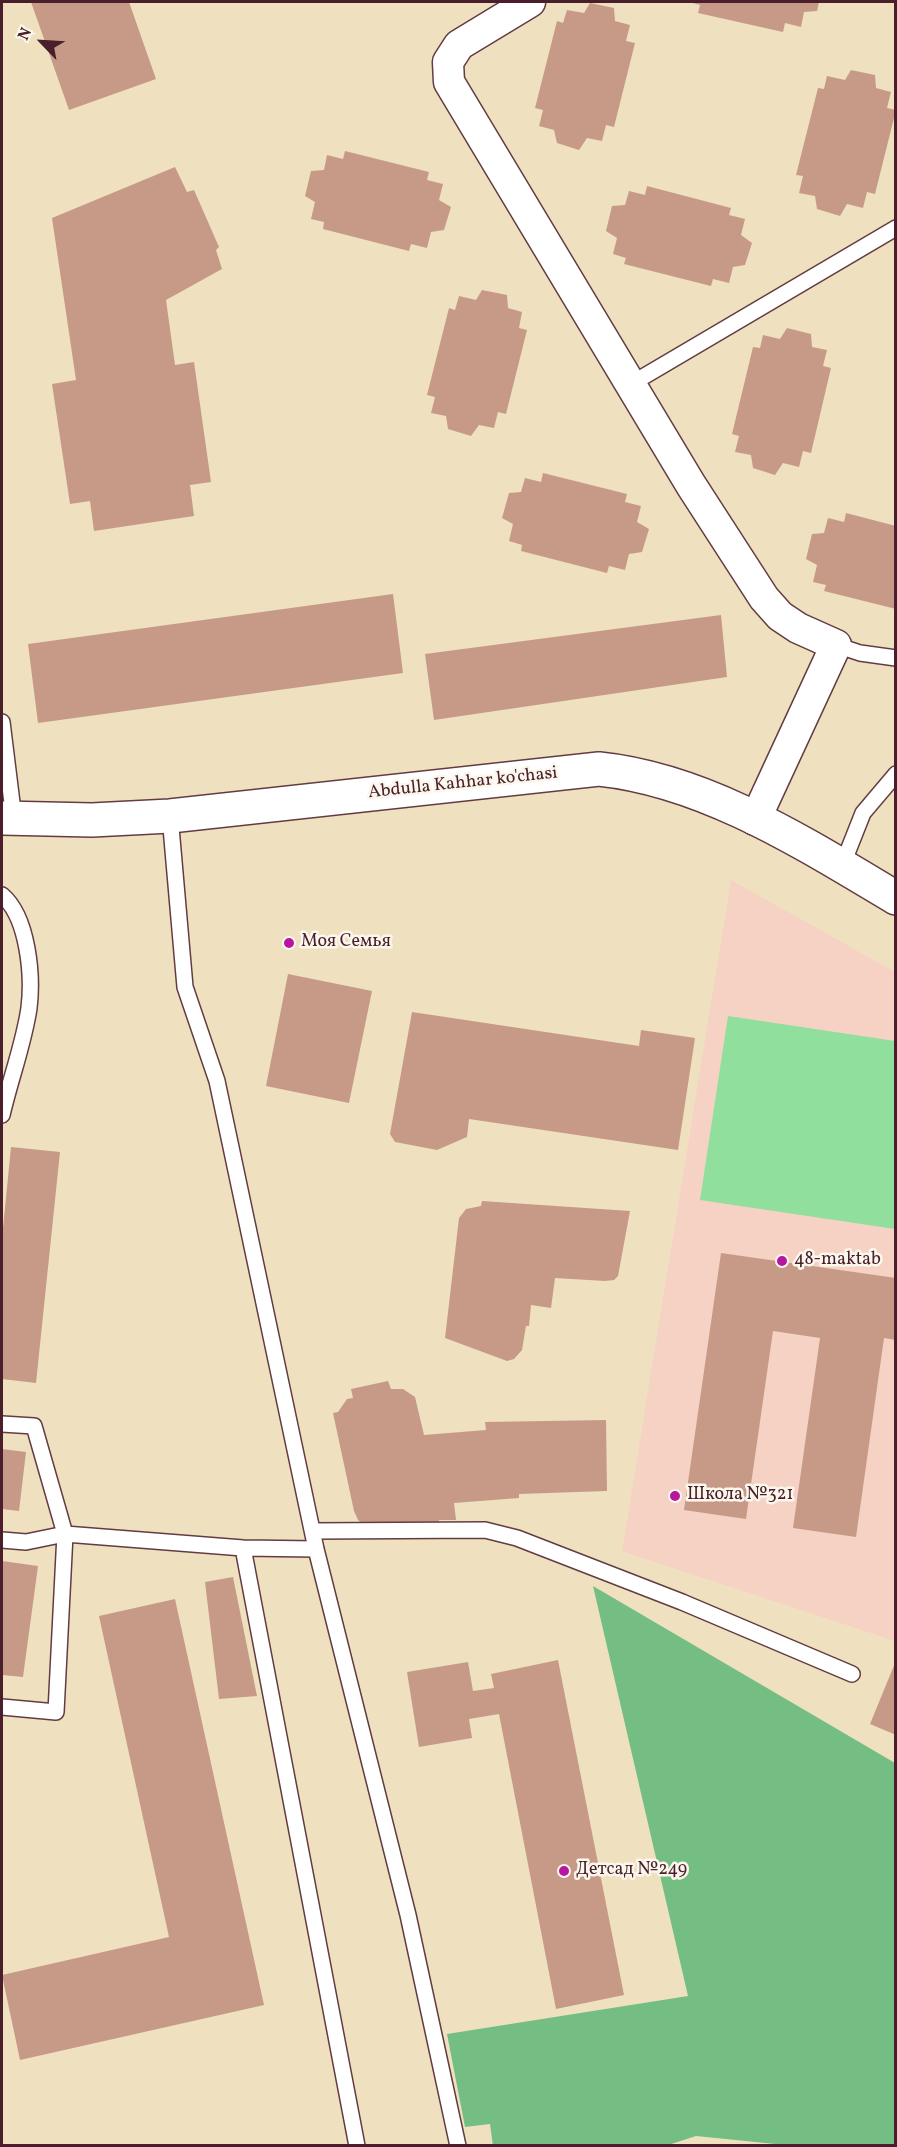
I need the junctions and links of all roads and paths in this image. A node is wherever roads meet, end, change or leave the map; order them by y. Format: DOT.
graph roads {
  1 [pos="530,2"];
  2 [pos="896,228"];
  3 [pos="631,384"];
  4 [pos="836,645"];
  5 [pos="896,658"];
  6 [pos="2,722"];
  7 [pos="896,774"];
  8 [pos="170,816"];
  9 [pos="8,818"];
  10 [pos="755,820"];
  11 [pos="842,866"];
  12 [pos="2,895"];
  13 [pos="896,898"];
  14 [pos="2,1115"];
  15 [pos="2,1424"];
  16 [pos="313,1530"];
  17 [pos="65,1534"];
  18 [pos="2,1540"];
  19 [pos="243,1548"];
  20 [pos="316,1549"];
  21 [pos="852,1674"];
  22 [pos="2,1707"];
  23 [pos="357,2145"];
  24 [pos="458,2145"];
  1 -- 3 [label="street"];
  2 -- 3 [label="lane"];
  3 -- 4 [label="street"];
  4 -- 5 [label="lane"];
  4 -- 10 [label="street"];
  6 -- 9 [label="lane"];
  7 -- 11 [label="lane"];
  8 -- 9 [label="street, Abdulla Kahhar ko'chasi"];
  8 -- 10 [label="street, Abdulla Kahhar ko'chasi"];
  8 -- 16 [label="lane"];
  10 -- 11 [label="street, Abdulla Kahhar ko'chasi"];
  11 -- 13 [label="street, Abdulla Kahhar ko'chasi"];
  12 -- 14 [label="lane"];
  15 -- 17 [label="lane"];
  16 -- 20 [label="lane"];
  16 -- 21 [label="lane"];
  17 -- 18 [label="lane"];
  17 -- 19 [label="lane"];
  17 -- 22 [label="lane"];
  19 -- 20 [label="lane"];
  19 -- 23 [label="lane"];
  20 -- 24 [label="lane"];
}
